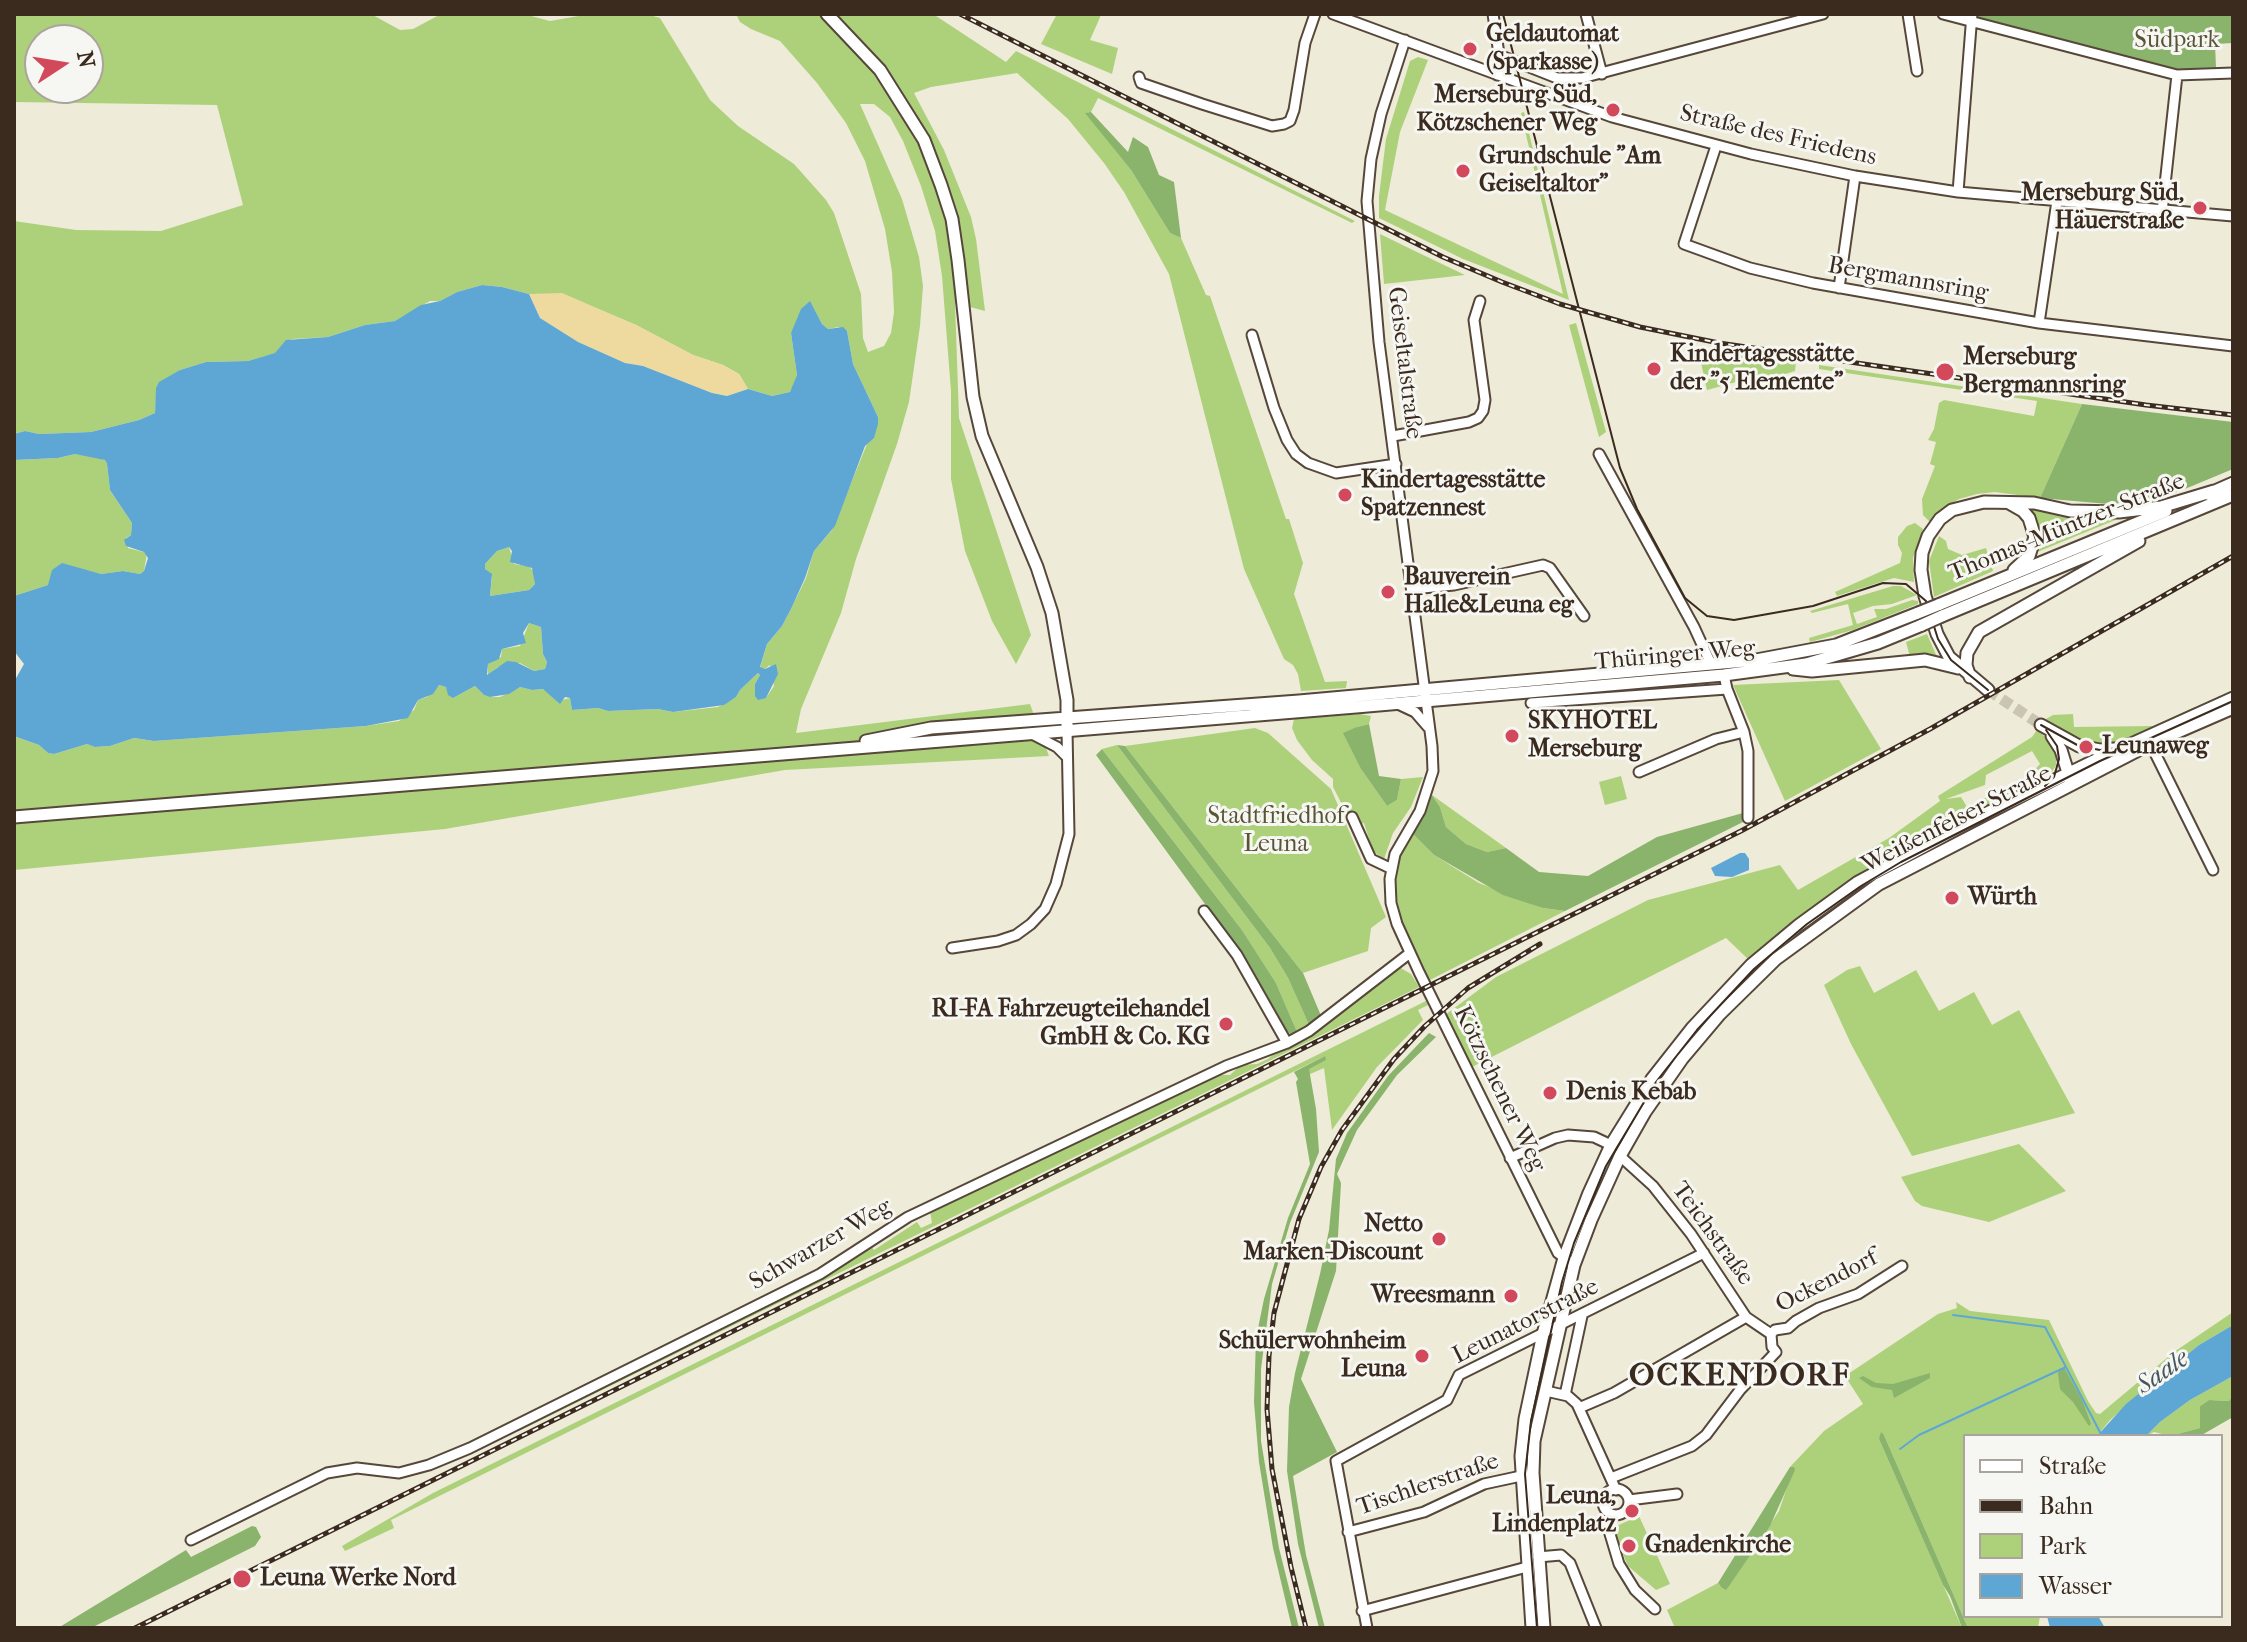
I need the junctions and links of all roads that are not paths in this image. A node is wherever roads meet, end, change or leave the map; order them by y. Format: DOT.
graph roads {
  1 [pos="827,14"];
  2 [pos="1315,14"];
  3 [pos="1333,14"];
  4 [pos="1493,14"];
  5 [pos="1586,14"];
  6 [pos="1823,14"];
  7 [pos="1908,14"];
  8 [pos="1943,14"];
  9 [pos="1972,18"];
  10 [pos="1405,40"];
  11 [pos="1499,55"];
  12 [pos="1917,71"];
  13 [pos="2233,73"];
  14 [pos="1602,74"];
  15 [pos="1497,75"];
  16 [pos="2177,75"];
  17 [pos="1139,77"];
  18 [pos="1716,146"];
  19 [pos="1855,176"];
  20 [pos="1958,192"];
  21 [pos="2057,201"];
  22 [pos="2162,212"];
  23 [pos="2233,216"];
  24 [pos="1839,288"];
  25 [pos="1480,301"];
  26 [pos="2039,323"];
  27 [pos="1252,335"];
  28 [pos="2233,346"];
  29 [pos="1393,436"];
  30 [pos="1599,454"];
  31 [pos="1396,464"];
  32 [pos="2233,483"];
  33 [pos="2214,491"];
  34 [pos="2233,495"];
  35 [pos="2005,502"];
  36 [pos="2165,524"];
  37 [pos="2003,579"];
  38 [pos="1412,589"];
  39 [pos="1940,611"];
  40 [pos="1584,616"];
  41 [pos="1920,619"];
  42 [pos="1711,664"];
  43 [pos="1787,668"];
  44 [pos="1959,668"];
  45 [pos="1724,675"];
  46 [pos="1971,678"];
  47 [pos="1727,689"];
  48 [pos="1988,690"];
  49 [pos="1564,694"];
  50 [pos="1425,695"];
  51 [pos="2233,698"];
  52 [pos="1531,703"];
  53 [pos="1392,704"];
  54 [pos="2233,708"];
  55 [pos="1067,724"];
  56 [pos="1430,731"];
  57 [pos="1744,732"];
  58 [pos="1029,733"];
  59 [pos="2149,740"];
  60 [pos="815,751"];
  61 [pos="1067,757"];
  62 [pos="2098,759"];
  63 [pos="1639,772"];
  64 [pos="2070,779"];
  65 [pos="14,817"];
  66 [pos="1352,817"];
  67 [pos="1748,818"];
  68 [pos="1392,869"];
  69 [pos="2213,870"];
  70 [pos="1204,911"];
  71 [pos="1397,924"];
  72 [pos="952,948"];
  73 [pos="1410,953"];
  74 [pos="1287,1043"];
  75 [pos="1611,1145"];
  76 [pos="1620,1156"];
  77 [pos="1510,1158"];
  78 [pos="1704,1253"];
  79 [pos="1569,1261"];
  80 [pos="1902,1266"];
  81 [pos="1582,1316"];
  82 [pos="1746,1317"];
  83 [pos="1561,1323"];
  84 [pos="1543,1334"];
  85 [pos="1771,1334"];
  86 [pos="1546,1391"];
  87 [pos="1565,1395"];
  88 [pos="1579,1408"];
  89 [pos="1521,1476"];
  90 [pos="1611,1478"];
  91 [pos="1616,1490"];
  92 [pos="1677,1494"];
  93 [pos="1629,1500"];
  94 [pos="1611,1514"];
  95 [pos="1348,1532"];
  96 [pos="191,1540"];
  97 [pos="1538,1557"];
  98 [pos="1527,1567"];
  99 [pos="1655,1609"];
  100 [pos="1362,1611"];
  101 [pos="1367,1628"];
  102 [pos="1532,1628"];
  103 [pos="1544,1628"];
  104 [pos="1596,1628"];
  1 -- 55 [label="main road"];
  2 -- 17 [label="street"];
  3 -- 10 [label="street, Straße des Friedens"];
  4 -- 11 [label="street"];
  5 -- 14 [label="street"];
  6 -- 14 [label="street"];
  7 -- 12 [label="street"];
  8 -- 9 [label="street"];
  9 -- 16 [label="street"];
  9 -- 20 [label="street"];
  10 -- 15 [label="street, Straße des Friedens"];
  10 -- 29 [label="street, Geiseltalstraße"];
  11 -- 14 [label="street"];
  11 -- 15 [label="street"];
  13 -- 16 [label="street"];
  15 -- 18 [label="street, Straße des Friedens"];
  16 -- 22 [label="street"];
  18 -- 19 [label="street, Straße des Friedens"];
  18 -- 24 [label="street, Bergmannsring"];
  19 -- 20 [label="street, Straße des Friedens"];
  19 -- 24 [label="street"];
  20 -- 21 [label="street, Straße des Friedens"];
  21 -- 22 [label="street, Straße des Friedens"];
  21 -- 26 [label="street"];
  22 -- 23 [label="street, Straße des Friedens"];
  24 -- 26 [label="street, Bergmannsring"];
  25 -- 29 [label="street"];
  26 -- 28 [label="street, Bergmannsring"];
  27 -- 31 [label="street"];
  29 -- 31 [label="street, Geiseltalstraße"];
  30 -- 42 [label="street"];
  31 -- 38 [label="street, Geiseltalstraße"];
  32 -- 33 [label="main road, Thomas-Müntzer-Straße"];
  33 -- 35 [label="main road"];
  33 -- 37 [label="main road, Thomas-Müntzer-Straße"];
  34 -- 36 [label="main road, Thomas-Müntzer-Straße"];
  35 -- 37 [label="main road"];
  35 -- 44 [label="main road"];
  36 -- 39 [label="main road, Thomas-Müntzer-Straße"];
  36 -- 46 [label="main road"];
  37 -- 39 [label="main road, Thomas-Müntzer-Straße"];
  38 -- 40 [label="street"];
  38 -- 50 [label="street, Geiseltalstraße"];
  39 -- 41 [label="main road, Thomas-Müntzer-Straße, bridge"];
  41 -- 42 [label="main road, Thüringer Weg"];
  41 -- 43 [label="main road, Thüringer Weg"];
  42 -- 50 [label="main road, Thüringer Weg"];
  43 -- 44 [label="main road"];
  43 -- 45 [label="main road, Thüringer Weg"];
  44 -- 46 [label="main road"];
  45 -- 47 [label="street"];
  45 -- 49 [label="main road, Thüringer Weg"];
  46 -- 48 [label="main road"];
  47 -- 49 [label="street, Thüringer Weg"];
  47 -- 57 [label="street"];
  49 -- 50 [label="main road, Thüringer Weg"];
  49 -- 52 [label="street, Thüringer Weg"];
  50 -- 53 [label="main road"];
  50 -- 55 [label="main road"];
  50 -- 56 [label="street, Geiseltalstraße"];
  51 -- 59 [label="main road, Weißenfelser Straße"];
  53 -- 55 [label="main road"];
  53 -- 56 [label="street"];
  54 -- 59 [label="main road, Weißenfelser Straße"];
  55 -- 58 [label="main road"];
  55 -- 60 [label="main road"];
  55 -- 61 [label="street"];
  56 -- 68 [label="street, Geiseltalstraße"];
  57 -- 63 [label="street"];
  57 -- 67 [label="street"];
  58 -- 60 [label="main road"];
  58 -- 61 [label="street"];
  59 -- 62 [label="main road, Weißenfelser Straße"];
  59 -- 69 [label="street"];
  60 -- 65 [label="main road"];
  61 -- 72 [label="street"];
  62 -- 64 [label="main road, Weißenfelser Straße"];
  62 -- 64 [label="main road"];
  64 -- 75 [label="main road, Weißenfelser Straße"];
  64 -- 76 [label="main road, Weißenfelser Straße"];
  66 -- 68 [label="street"];
  68 -- 71 [label="street, Geiseltalstraße"];
  70 -- 74 [label="street"];
  71 -- 73 [label="street, Kötzschener Weg"];
  73 -- 74 [label="street, Schwarzer Weg"];
  73 -- 77 [label="street, Kötzschener Weg"];
  74 -- 96 [label="street, Schwarzer Weg"];
  75 -- 77 [label="street"];
  75 -- 79 [label="main road, Weißenfelser Straße"];
  76 -- 78 [label="street, Teichstraße"];
  76 -- 79 [label="main road, Weißenfelser Straße"];
  77 -- 79 [label="street, Kötzschener Weg"];
  78 -- 81 [label="street, Leunatorstraße"];
  78 -- 82 [label="street, Teichstraße"];
  79 -- 83 [label="main road"];
  79 -- 84 [label="main road"];
  80 -- 85 [label="street, Ockendorf"];
  81 -- 83 [label="street, Leunatorstraße"];
  81 -- 87 [label="street"];
  82 -- 85 [label="street, Teichstraße"];
  82 -- 88 [label="street"];
  83 -- 84 [label="street, Leunatorstraße"];
  83 -- 86 [label="main road"];
  84 -- 89 [label="main road"];
  84 -- 95 [label="street, Leunatorstraße"];
  85 -- 90 [label="street"];
  86 -- 87 [label="street"];
  86 -- 97 [label="main road"];
  87 -- 88 [label="street"];
  88 -- 90 [label="street"];
  89 -- 95 [label="street, Tischlerstraße"];
  89 -- 98 [label="main road"];
  90 -- 91 [label="street"];
  91 -- 93 [label="street"];
  91 -- 94 [label="street"];
  92 -- 93 [label="street"];
  93 -- 94 [label="street"];
  94 -- 99 [label="street"];
  95 -- 100 [label="street"];
  97 -- 103 [label="main road"];
  97 -- 104 [label="street"];
  98 -- 100 [label="street"];
  98 -- 102 [label="main road"];
  100 -- 101 [label="street"];
}
